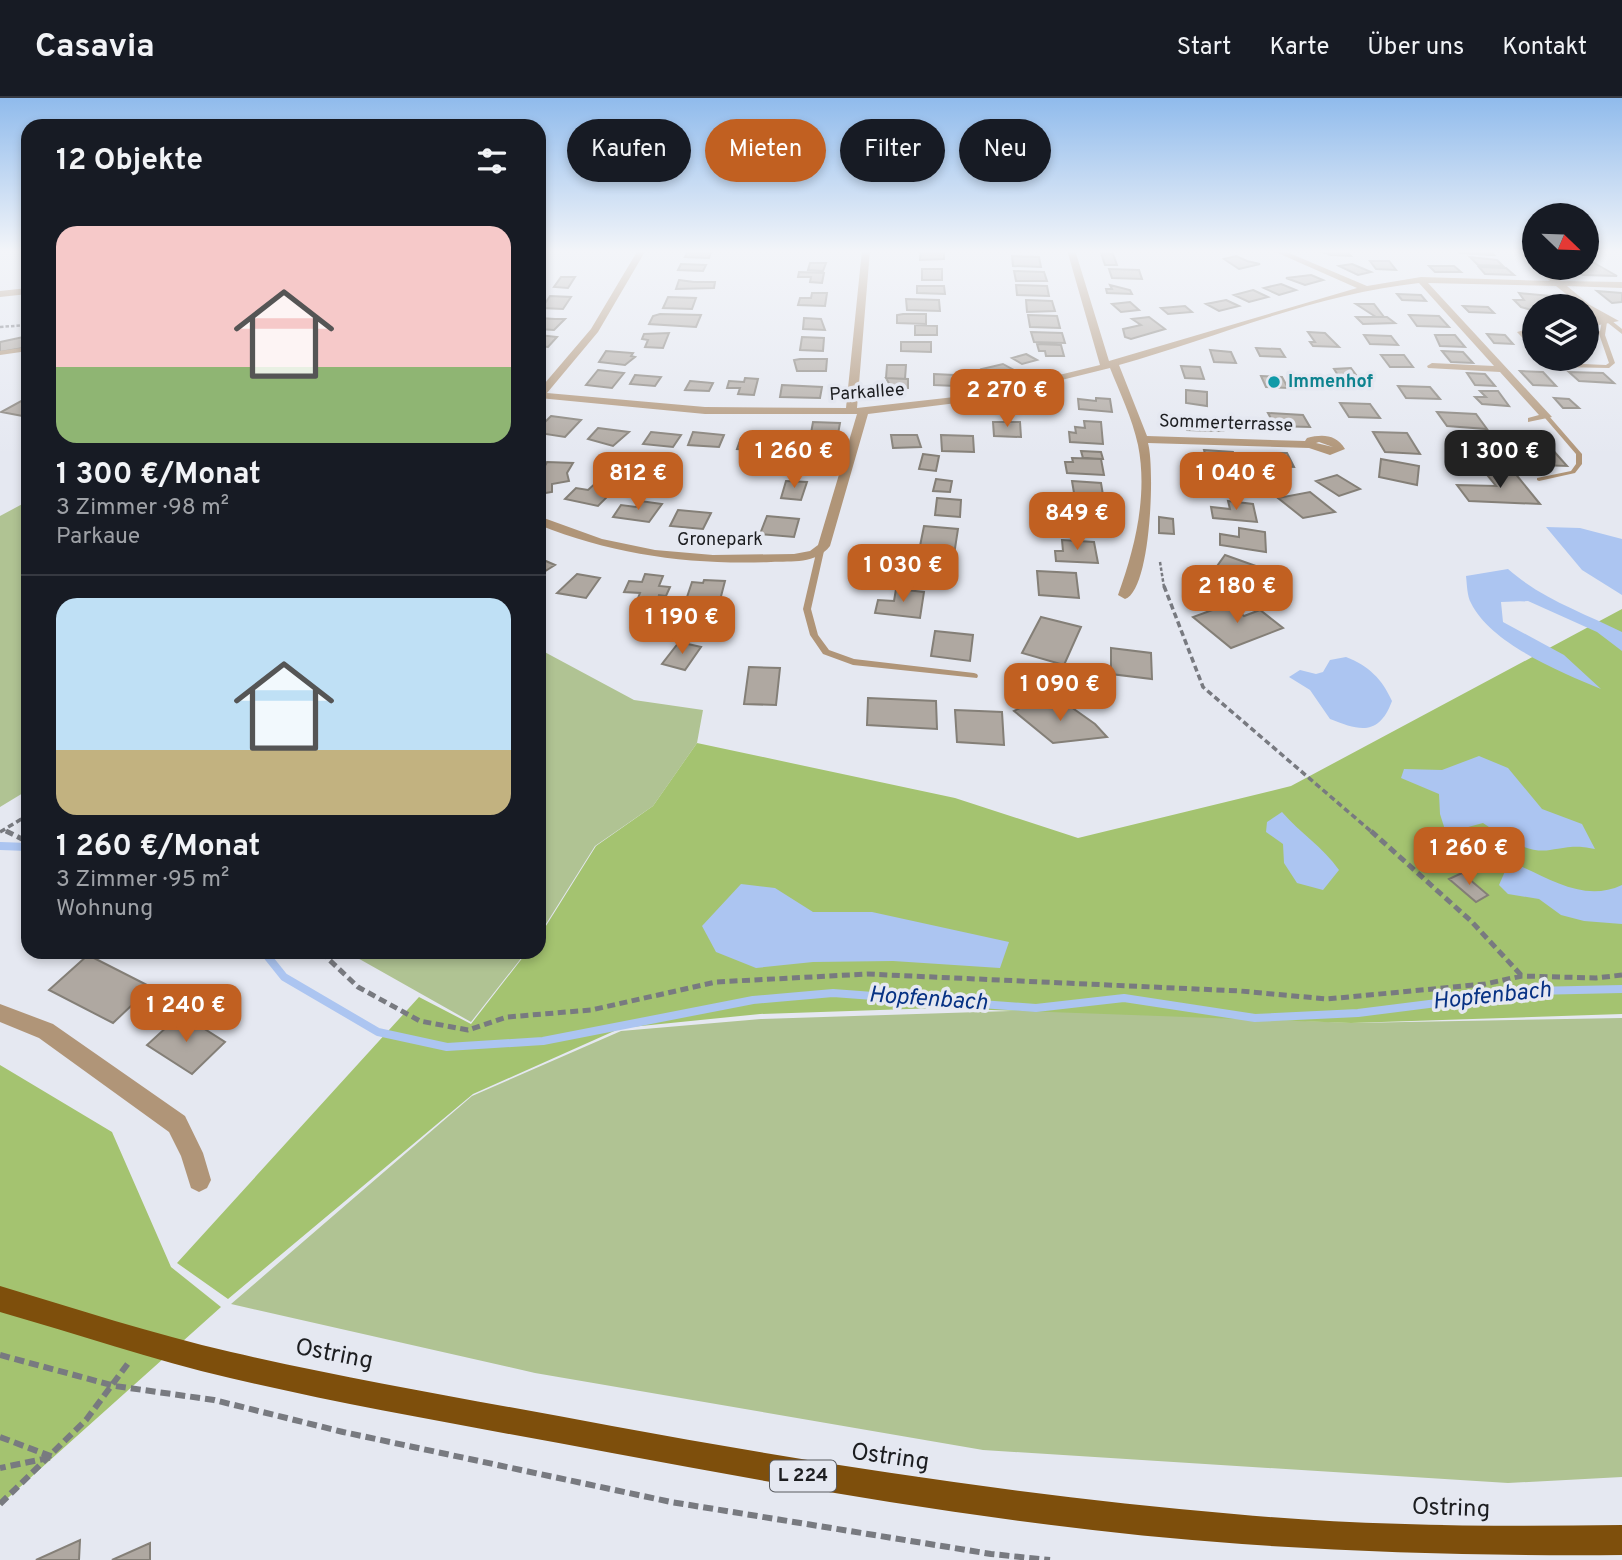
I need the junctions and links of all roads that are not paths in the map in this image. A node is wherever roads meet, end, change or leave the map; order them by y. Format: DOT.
graph roads {
  1 [pos="602,318"];
  2 [pos="862,318"];
  3 [pos="1094,318"];
  4 [pos="1262,318"];
  5 [pos="1455,318"];
  6 [pos="1613,323"];
  7 [pos="1622,332"];
  8 [pos="1599,333"];
  9 [pos="1602,333"];
  10 [pos="21,350"];
  11 [pos="0,353"];
  12 [pos="1109,363"];
  13 [pos="1432,366"];
  14 [pos="1599,367"];
  15 [pos="1501,369"];
  16 [pos="546,388"];
  17 [pos="546,396"];
  18 [pos="857,412"];
  19 [pos="1547,417"];
  20 [pos="1532,420"];
  21 [pos="1142,439"];
  22 [pos="1310,445"];
  23 [pos="1539,479"];
  24 [pos="546,523"];
  25 [pos="820,551"];
  26 [pos="1125,595"];
  27 [pos="974,676"];
  28 [pos="0,1013"];
  29 [pos="199,1180"];
  30 [pos="0,1299"];
  31 [pos="1622,1540"];
  1 -- 16 [label="street"];
  2 -- 18 [label="street"];
  3 -- 12 [label="street"];
  4 -- 12 [label="street, Parkallee"];
  5 -- 15 [label="street"];
  6 -- 7 [label="lane"];
  6 -- 9 [label="lane"];
  8 -- 9 [label="lane"];
  9 -- 14 [label="lane"];
  10 -- 11 [label="lane"];
  12 -- 18 [label="street, Parkallee"];
  12 -- 21 [label="street"];
  13 -- 15 [label="street"];
  15 -- 19 [label="street"];
  17 -- 18 [label="street, Parkallee"];
  18 -- 25 [label="street"];
  19 -- 20 [label="street"];
  19 -- 23 [label="lane"];
  21 -- 22 [label="street, Sommerterrasse"];
  21 -- 26 [label="street"];
  24 -- 25 [label="street, Gronepark"];
  25 -- 27 [label="lane"];
  28 -- 29 [label="street"];
  30 -- 31 [label="main road, Ostring / L 224"];
}
